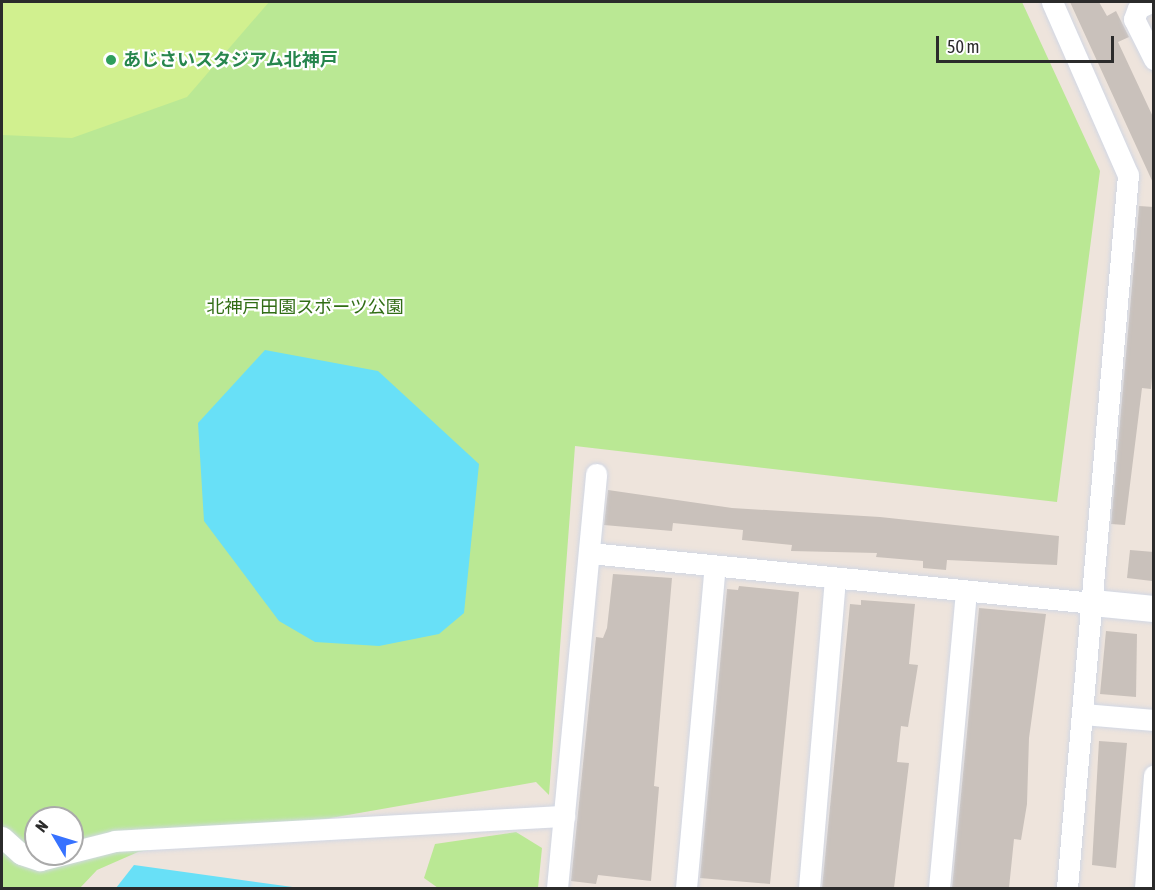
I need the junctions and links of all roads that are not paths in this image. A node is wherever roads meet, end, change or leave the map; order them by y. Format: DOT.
graph roads {
  1 [pos="1052,2"];
  2 [pos="1151,2"];
  3 [pos="1154,59"];
  4 [pos="596,474"];
  5 [pos="590,553"];
  6 [pos="715,566"];
  7 [pos="835,578"];
  8 [pos="966,591"];
  9 [pos="1093,603"];
  10 [pos="1154,609"];
  11 [pos="1083,714"];
  12 [pos="1154,720"];
  13 [pos="1154,775"];
  14 [pos="564,816"];
  15 [pos="2,837"];
  16 [pos="557,888"];
  17 [pos="686,888"];
  18 [pos="808,888"];
  19 [pos="939,888"];
  20 [pos="1066,888"];
  21 [pos="1145,888"];
  1 -- 9 [label="street"];
  2 -- 3 [label="street"];
  4 -- 5 [label="street"];
  5 -- 6 [label="street"];
  5 -- 14 [label="street"];
  6 -- 7 [label="street"];
  6 -- 17 [label="street"];
  7 -- 8 [label="street"];
  7 -- 18 [label="street"];
  8 -- 9 [label="street"];
  8 -- 19 [label="street"];
  9 -- 10 [label="street"];
  9 -- 11 [label="street"];
  11 -- 12 [label="street"];
  11 -- 20 [label="street"];
  13 -- 21 [label="street"];
  14 -- 15 [label="street"];
  14 -- 16 [label="street"];
}
